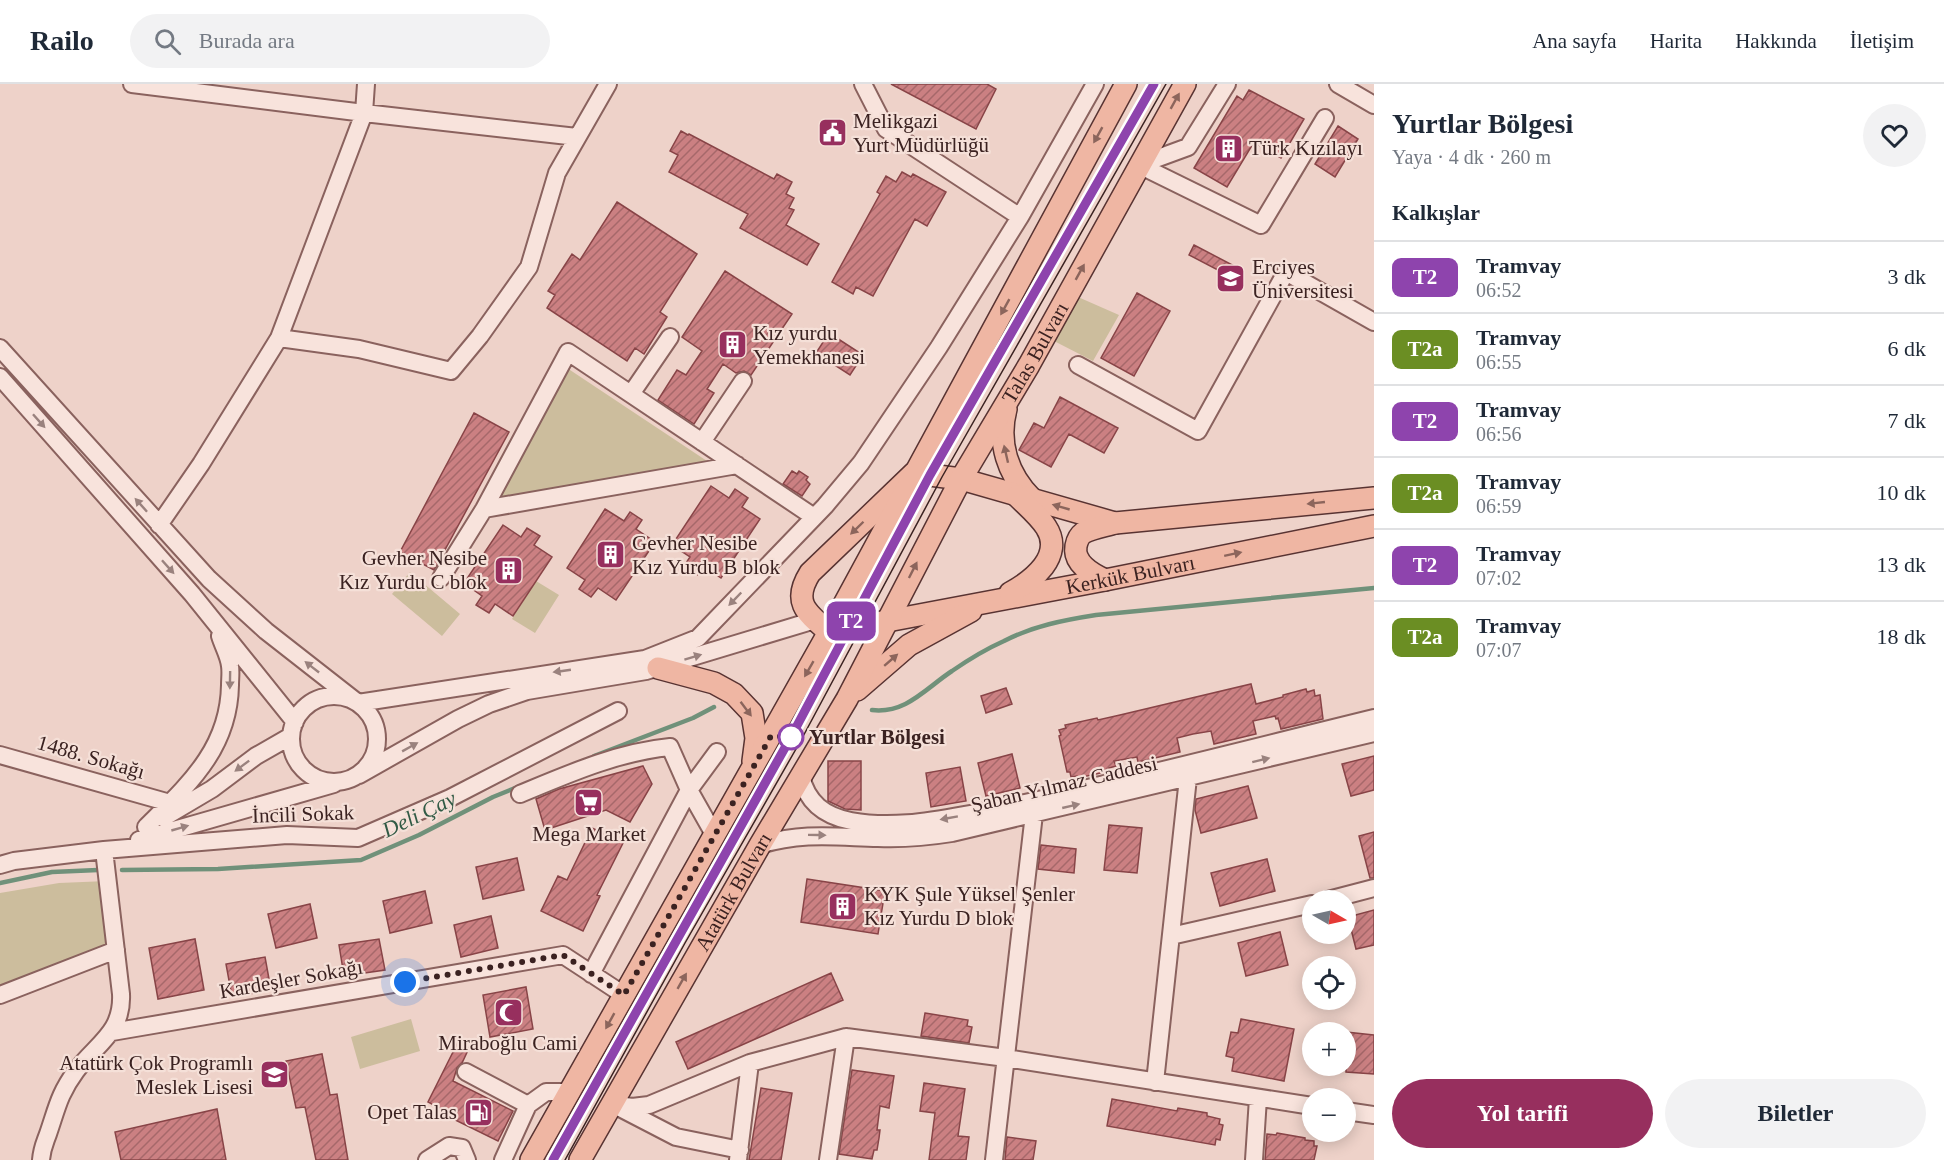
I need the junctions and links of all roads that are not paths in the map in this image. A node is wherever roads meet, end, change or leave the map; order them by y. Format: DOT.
graph roads {
  1 [pos="132,84"];
  2 [pos="366,84"];
  3 [pos="608,84"];
  4 [pos="863,84"];
  5 [pos="1095,84"];
  6 [pos="1126,84"];
  7 [pos="1185,84"];
  8 [pos="1227,84"];
  9 [pos="1338,84"];
  10 [pos="1374,105"];
  11 [pos="364,113"];
  12 [pos="1325,118"];
  13 [pos="577,137"];
  14 [pos="1139,165"];
  15 [pos="1020,217"];
  16 [pos="1374,322"];
  17 [pos="670,337"];
  18 [pos="279,338"];
  19 [pos="0,348"];
  20 [pos="1078,365"];
  21 [pos="0,377"];
  22 [pos="743,381"];
  23 [pos="631,394"];
  24 [pos="1008,401"];
  25 [pos="702,442"];
  26 [pos="737,465"];
  27 [pos="914,473"];
  28 [pos="961,479"];
  29 [pos="1024,497"];
  30 [pos="1374,498"];
  31 [pos="484,509"];
  32 [pos="809,522"];
  33 [pos="1115,523"];
  34 [pos="159,525"];
  35 [pos="1374,526"];
  36 [pos="441,578"];
  37 [pos="1105,580"];
  38 [pos="990,601"];
  39 [pos="887,622"];
  40 [pos="215,624"];
  41 [pos="822,626"];
  42 [pos="658,668"];
  43 [pos="847,699"];
  44 [pos="358,703"];
  45 [pos="618,711"];
  46 [pos="1374,718"];
  47 [pos="293,729"];
  48 [pos="1374,733"];
  49 [pos="717,752"];
  50 [pos="0,755"];
  51 [pos="751,771"];
  52 [pos="801,776"];
  53 [pos="352,778"];
  54 [pos="1188,778"];
  55 [pos="689,790"];
  56 [pos="520,794"];
  57 [pos="170,803"];
  58 [pos="1034,814"];
  59 [pos="147,827"];
  60 [pos="715,836"];
  61 [pos="760,845"];
  62 [pos="104,849"];
  63 [pos="0,865"];
  64 [pos="1374,888"];
  65 [pos="1356,893"];
  66 [pos="1302,906"];
  67 [pos="1171,936"];
  68 [pos="116,950"];
  69 [pos="591,974"];
  70 [pos="0,995"];
  71 [pos="624,995"];
  72 [pos="112,1032"];
  73 [pos="846,1037"];
  74 [pos="1006,1058"];
  75 [pos="750,1063"];
  76 [pos="466,1072"];
  77 [pos="1155,1082"];
  78 [pos="570,1092"];
  79 [pos="1258,1098"];
  80 [pos="611,1104"];
  81 [pos="528,1105"];
  82 [pos="1302,1105"];
  83 [pos="1356,1112"];
  84 [pos="1374,1115"];
  85 [pos="47,1135"];
  86 [pos="739,1155"];
  87 [pos="41,1160"];
  88 [pos="51,1160"];
  89 [pos="427,1160"];
  90 [pos="467,1160"];
  91 [pos="503,1160"];
  92 [pos="531,1160"];
  93 [pos="580,1160"];
  94 [pos="828,1160"];
  95 [pos="994,1160"];
  96 [pos="1254,1160"];
  1 -- 11 [label="street"];
  2 -- 11 [label="street"];
  3 -- 13 [label="street"];
  4 -- 15 [label="street"];
  5 -- 15 [label="street"];
  6 -- 27 [label="main road, one-way"];
  14 -- 7 [label="main road, Talas Bulvarı, one-way"];
  8 -- 14 [label="street"];
  9 -- 10 [label="street"];
  11 -- 13 [label="street"];
  11 -- 18 [label="street"];
  12 -- 14 [label="street"];
  13 -- 18 [label="street"];
  24 -- 14 [label="main road, Talas Bulvarı, one-way"];
  15 -- 32 [label="street"];
  16 -- 20 [label="street"];
  17 -- 23 [label="street"];
  18 -- 34 [label="street"];
  34 -- 19 [label="street, one-way"];
  21 -- 40 [label="street, one-way"];
  22 -- 25 [label="street"];
  23 -- 25 [label="street"];
  23 -- 31 [label="street"];
  24 -- 28 [label="main road, Talas Bulvarı"];
  29 -- 24 [label="main road, one-way"];
  25 -- 26 [label="street"];
  26 -- 31 [label="street"];
  26 -- 32 [label="street"];
  27 -- 28 [label="main road"];
  27 -- 41 [label="main road, Atatürk Bulvarı"];
  27 -- 41 [label="main road, one-way"];
  28 -- 29 [label="main road"];
  39 -- 28 [label="main road, Talas Bulvarı, one-way"];
  33 -- 29 [label="main road, one-way"];
  29 -- 38 [label="main road"];
  30 -- 33 [label="main road, one-way"];
  31 -- 36 [label="street"];
  32 -- 44 [label="street, one-way"];
  33 -- 37 [label="main road"];
  44 -- 34 [label="street, one-way"];
  37 -- 35 [label="main road, Kerkük Bulvarı, one-way"];
  37 -- 38 [label="main road, Kerkük Bulvarı"];
  38 -- 39 [label="main road, Kerkük Bulvarı"];
  43 -- 38 [label="main road, one-way"];
  39 -- 41 [label="main road, Kerkük Bulvarı"];
  39 -- 43 [label="main road, Atatürk Bulvarı"];
  40 -- 47 [label="street"];
  40 -- 57 [label="street, one-way"];
  42 -- 41 [label="street, one-way"];
  41 -- 51 [label="main road, Atatürk Bulvarı, one-way"];
  42 -- 51 [label="main road, one-way"];
  53 -- 42 [label="street, one-way"];
  43 -- 52 [label="main road, Atatürk Bulvarı"];
  44 -- 47 [label="street"];
  44 -- 53 [label="street"];
  45 -- 62 [label="street, İncili Sokak"];
  46 -- 52 [label="street, Şaban Yılmaz Caddesi, one-way"];
  47 -- 53 [label="street"];
  47 -- 59 [label="street, one-way"];
  54 -- 48 [label="street, Şaban Yılmaz Caddesi, one-way"];
  49 -- 55 [label="street"];
  50 -- 57 [label="street, 1488. Sokağı"];
  51 -- 60 [label="main road, Atatürk Bulvarı"];
  52 -- 61 [label="main road, Atatürk Bulvarı"];
  62 -- 53 [label="street, one-way"];
  58 -- 54 [label="street, Şaban Yılmaz Caddesi, one-way"];
  54 -- 67 [label="street"];
  55 -- 56 [label="street"];
  55 -- 60 [label="street"];
  55 -- 69 [label="street"];
  57 -- 59 [label="street"];
  61 -- 58 [label="street, Şaban Yılmaz Caddesi, one-way"];
  58 -- 74 [label="street"];
  59 -- 62 [label="street"];
  60 -- 71 [label="main road, Atatürk Bulvarı"];
  80 -- 61 [label="main road, Atatürk Bulvarı, one-way"];
  62 -- 63 [label="street, İncili Sokak"];
  62 -- 68 [label="street"];
  64 -- 65 [label="street"];
  66 -- 67 [label="street"];
  67 -- 77 [label="street"];
  68 -- 70 [label="street"];
  68 -- 72 [label="street"];
  69 -- 71 [label="street, Kardeşler Sokağı"];
  69 -- 72 [label="street, Kardeşler Sokağı"];
  71 -- 78 [label="main road, Atatürk Bulvarı, one-way"];
  72 -- 85 [label="street"];
  73 -- 74 [label="street"];
  73 -- 75 [label="street"];
  73 -- 94 [label="street"];
  74 -- 77 [label="street"];
  74 -- 95 [label="street"];
  75 -- 80 [label="street"];
  75 -- 86 [label="street"];
  76 -- 81 [label="street"];
  77 -- 79 [label="street"];
  78 -- 81 [label="street"];
  78 -- 92 [label="main road, Atatürk Bulvarı"];
  79 -- 82 [label="street"];
  79 -- 96 [label="street"];
  80 -- 86 [label="street"];
  80 -- 93 [label="main road, Atatürk Bulvarı"];
  81 -- 91 [label="street"];
  83 -- 84 [label="street"];
  85 -- 87 [label="street"];
  85 -- 88 [label="street"];
  89 -- 90 [label="street"];
}
